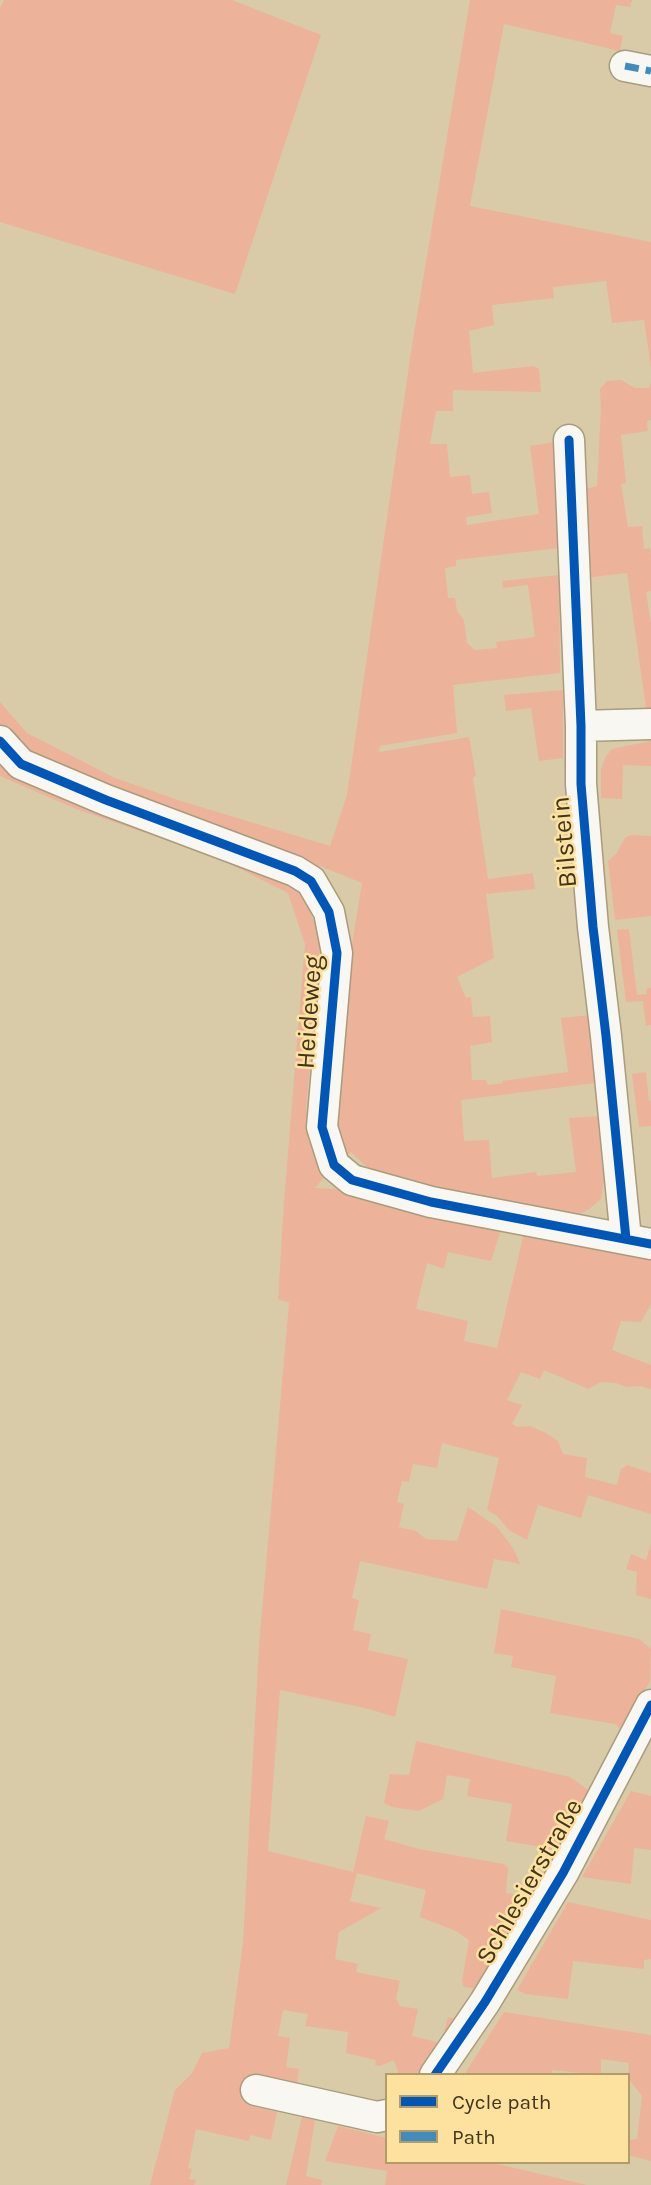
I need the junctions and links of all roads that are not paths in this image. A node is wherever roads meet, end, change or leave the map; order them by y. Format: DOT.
graph roads {
  1 [pos="569,440"];
  2 [pos="651,724"];
  3 [pos="581,726"];
  4 [pos="0,741"];
  5 [pos="638,1241"];
  6 [pos="651,1704"];
  7 [pos="436,2073"];
  8 [pos="256,2090"];
  9 [pos="385,2115"];
  1 -- 3 [label="street, Bilstein"];
  2 -- 3 [label="street"];
  3 -- 5 [label="street, Bilstein"];
  4 -- 5 [label="street, Heideweg"];
  6 -- 7 [label="street, Schlesierstraße"];
  8 -- 9 [label="street"];
}
